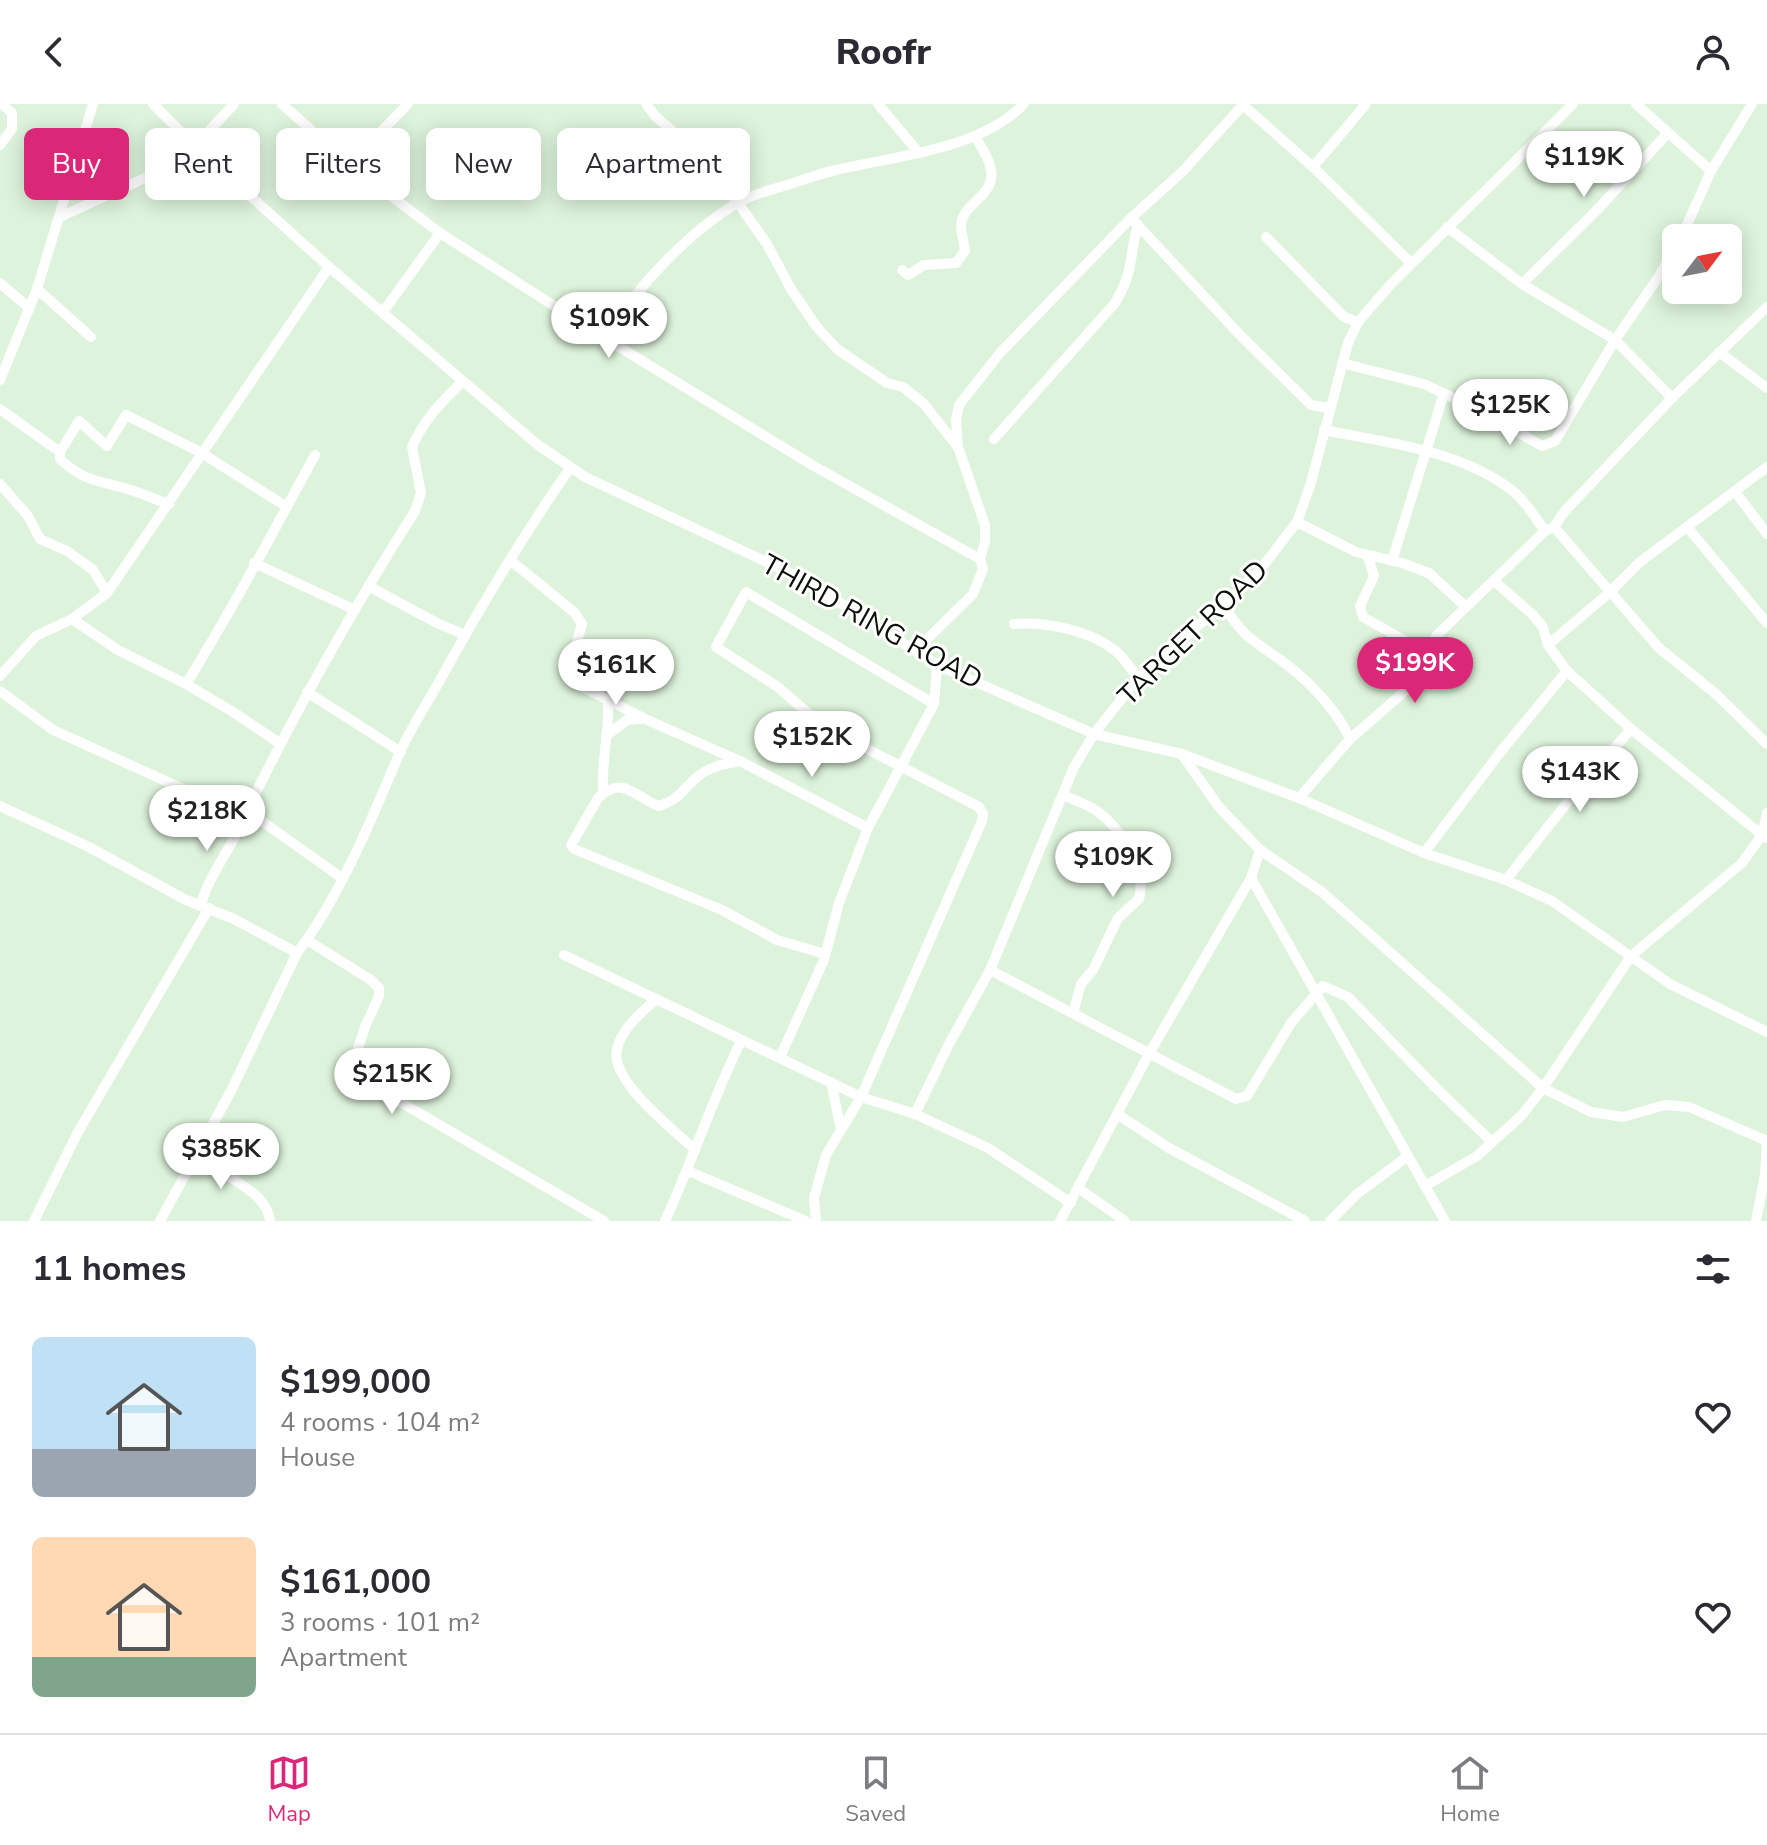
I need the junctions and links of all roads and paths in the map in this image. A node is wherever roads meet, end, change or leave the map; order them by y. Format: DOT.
graph roads {
  1 [pos="2,104"];
  2 [pos="93,104"];
  3 [pos="153,104"];
  4 [pos="234,104"];
  5 [pos="282,104"];
  6 [pos="408,104"];
  7 [pos="646,104"];
  8 [pos="878,104"];
  9 [pos="1024,104"];
  10 [pos="1366,104"];
  11 [pos="1555,104"];
  12 [pos="1573,104"];
  13 [pos="1636,104"];
  14 [pos="1752,104"];
  15 [pos="1243,105"];
  16 [pos="1565,113"];
  17 [pos="177,128"];
  18 [pos="212,128"];
  19 [pos="309,128"];
  20 [pos="384,128"];
  21 [pos="1667,134"];
  22 [pos="976,137"];
  23 [pos="0,145"];
  24 [pos="919,153"];
  25 [pos="1313,167"];
  26 [pos="1711,171"];
  27 [pos="145,178"];
  28 [pos="255,200"];
  29 [pos="396,200"];
  30 [pos="738,203"];
  31 [pos="60,217"];
  32 [pos="1134,222"];
  33 [pos="1687,224"];
  34 [pos="1447,227"];
  35 [pos="440,233"];
  36 [pos="1266,237"];
  37 [pos="1411,263"];
  38 [pos="329,267"];
  39 [pos="902,270"];
  40 [pos="1662,271"];
  41 [pos="0,283"];
  42 [pos="1522,284"];
  43 [pos="37,289"];
  44 [pos="28,307"];
  45 [pos="1767,307"];
  46 [pos="383,312"];
  47 [pos="1358,322"];
  48 [pos="91,337"];
  49 [pos="603,337"];
  50 [pos="1615,340"];
  51 [pos="1719,352"];
  52 [pos="1342,363"];
  53 [pos="0,380"];
  54 [pos="462,382"];
  55 [pos="1767,388"];
  56 [pos="1444,393"];
  57 [pos="1672,398"];
  58 [pos="1329,408"];
  59 [pos="0,409"];
  60 [pos="1324,430"];
  61 [pos="994,439"];
  62 [pos="958,447"];
  63 [pos="1427,451"];
  64 [pos="60,452"];
  65 [pos="200,452"];
  66 [pos="315,455"];
  67 [pos="1767,467"];
  68 [pos="570,468"];
  69 [pos="0,484"];
  70 [pos="1736,493"];
  71 [pos="169,504"];
  72 [pos="287,507"];
  73 [pos="1297,522"];
  74 [pos="1688,528"];
  75 [pos="1550,529"];
  76 [pos="1767,534"];
  77 [pos="1368,557"];
  78 [pos="980,559"];
  79 [pos="510,560"];
  80 [pos="1392,561"];
  81 [pos="254,563"];
  82 [pos="1494,581"];
  83 [pos="368,586"];
  84 [pos="1610,592"];
  85 [pos="107,593"];
  86 [pos="1224,605"];
  87 [pos="1466,607"];
  88 [pos="353,609"];
  89 [pos="72,619"];
  90 [pos="1767,623"];
  91 [pos="1014,624"];
  92 [pos="465,635"];
  93 [pos="1548,645"];
  94 [pos="916,650"];
  95 [pos="1432,656"];
  96 [pos="937,665"];
  97 [pos="1567,671"];
  98 [pos="0,676"];
  99 [pos="1138,678"];
  100 [pos="186,684"];
  101 [pos="0,691"];
  102 [pos="307,692"];
  103 [pos="608,700"];
  104 [pos="934,704"];
  105 [pos="643,718"];
  106 [pos="1631,729"];
  107 [pos="1094,734"];
  108 [pos="606,736"];
  109 [pos="1350,739"];
  110 [pos="279,743"];
  111 [pos="1767,744"];
  112 [pos="401,752"];
  113 [pos="1182,754"];
  114 [pos="740,761"];
  115 [pos="902,766"];
  116 [pos="603,793"];
  117 [pos="1063,795"];
  118 [pos="1299,798"];
  119 [pos="0,806"];
  120 [pos="245,813"];
  121 [pos="1766,814"];
  122 [pos="1746,823"];
  123 [pos="868,828"];
  124 [pos="1764,836"];
  125 [pos="1260,850"];
  126 [pos="1424,853"];
  127 [pos="342,878"];
  128 [pos="1251,878"];
  129 [pos="1506,880"];
  130 [pos="205,907"];
  131 [pos="307,940"];
  132 [pos="297,953"];
  133 [pos="825,954"];
  134 [pos="564,955"];
  135 [pos="1631,956"];
  136 [pos="990,970"];
  137 [pos="1315,993"];
  138 [pos="655,1000"];
  139 [pos="1073,1013"];
  140 [pos="1767,1032"];
  141 [pos="741,1041"];
  142 [pos="1149,1054"];
  143 [pos="780,1057"];
  144 [pos="831,1082"];
  145 [pos="1543,1088"];
  146 [pos="861,1097"];
  147 [pos="915,1114"];
  148 [pos="1117,1114"];
  149 [pos="841,1130"];
  150 [pos="1767,1140"];
  151 [pos="1491,1141"];
  152 [pos="201,1147"];
  153 [pos="695,1150"];
  154 [pos="1408,1156"];
  155 [pos="688,1171"];
  156 [pos="1425,1186"];
  157 [pos="1078,1188"];
  158 [pos="1071,1203"];
  159 [pos="34,1221"];
  160 [pos="160,1221"];
  161 [pos="270,1221"];
  162 [pos="604,1221"];
  163 [pos="665,1221"];
  164 [pos="806,1221"];
  165 [pos="816,1221"];
  166 [pos="1060,1221"];
  167 [pos="1125,1221"];
  168 [pos="1305,1221"];
  169 [pos="1330,1221"];
  170 [pos="1445,1221"];
  171 [pos="1756,1221"];
  1 -- 23 [label="street"];
  2 -- 31 [label="street"];
  3 -- 17 [label="street, THIRD RING ROAD"];
  4 -- 18 [label="street"];
  5 -- 19 [label="street"];
  6 -- 20 [label="street"];
  7 -- 30 [label="street"];
  8 -- 24 [label="street"];
  9 -- 22 [label="street"];
  10 -- 25 [label="street"];
  11 -- 16 [label="street"];
  12 -- 16 [label="street, TARGET ROAD"];
  13 -- 21 [label="street"];
  14 -- 26 [label="street"];
  15 -- 25 [label="street"];
  15 -- 32 [label="street"];
  16 -- 34 [label="street, TARGET ROAD"];
  21 -- 26 [label="street"];
  21 -- 42 [label="street"];
  22 -- 24 [label="street"];
  22 -- 39 [label="street"];
  24 -- 30 [label="street"];
  25 -- 37 [label="street"];
  26 -- 33 [label="street"];
  27 -- 31 [label="street"];
  28 -- 38 [label="street, THIRD RING ROAD"];
  29 -- 35 [label="street"];
  30 -- 49 [label="street"];
  30 -- 62 [label="street"];
  31 -- 43 [label="street"];
  32 -- 58 [label="street"];
  32 -- 61 [label="street"];
  32 -- 62 [label="street"];
  34 -- 37 [label="street, TARGET ROAD"];
  34 -- 42 [label="street"];
  35 -- 46 [label="street"];
  35 -- 49 [label="street"];
  36 -- 47 [label="street"];
  37 -- 47 [label="street, TARGET ROAD"];
  38 -- 46 [label="street, THIRD RING ROAD"];
  38 -- 65 [label="street"];
  40 -- 50 [label="street"];
  41 -- 44 [label="street"];
  42 -- 50 [label="street"];
  43 -- 44 [label="street"];
  43 -- 48 [label="street"];
  44 -- 53 [label="street"];
  45 -- 51 [label="street"];
  46 -- 54 [label="street, THIRD RING ROAD"];
  47 -- 52 [label="street, TARGET ROAD"];
  49 -- 78 [label="street"];
  50 -- 56 [label="street"];
  50 -- 57 [label="street"];
  51 -- 55 [label="street"];
  51 -- 57 [label="street"];
  52 -- 56 [label="street"];
  52 -- 58 [label="street, TARGET ROAD"];
  54 -- 68 [label="street, THIRD RING ROAD"];
  54 -- 83 [label="street"];
  56 -- 63 [label="street"];
  57 -- 75 [label="street"];
  58 -- 60 [label="street, TARGET ROAD"];
  59 -- 64 [label="street"];
  60 -- 63 [label="street"];
  60 -- 73 [label="street, TARGET ROAD"];
  62 -- 78 [label="street"];
  63 -- 75 [label="street"];
  63 -- 80 [label="street"];
  64 -- 65 [label="street"];
  64 -- 71 [label="street"];
  65 -- 71 [label="street"];
  65 -- 72 [label="street"];
  66 -- 72 [label="street"];
  67 -- 70 [label="street"];
  68 -- 79 [label="street"];
  68 -- 94 [label="street, THIRD RING ROAD"];
  69 -- 85 [label="street"];
  70 -- 74 [label="street"];
  70 -- 76 [label="street"];
  71 -- 85 [label="street"];
  72 -- 81 [label="street"];
  73 -- 77 [label="street"];
  73 -- 86 [label="street, TARGET ROAD"];
  74 -- 84 [label="street"];
  74 -- 90 [label="street"];
  75 -- 82 [label="street"];
  75 -- 84 [label="street"];
  77 -- 80 [label="street"];
  77 -- 95 [label="street"];
  78 -- 94 [label="street"];
  79 -- 92 [label="street"];
  79 -- 103 [label="street"];
  80 -- 87 [label="street"];
  81 -- 88 [label="street"];
  81 -- 100 [label="street"];
  82 -- 87 [label="street"];
  82 -- 93 [label="street"];
  83 -- 88 [label="street"];
  83 -- 92 [label="street"];
  84 -- 93 [label="street"];
  84 -- 111 [label="street"];
  85 -- 89 [label="street"];
  86 -- 99 [label="street, TARGET ROAD"];
  86 -- 109 [label="street"];
  87 -- 95 [label="street"];
  88 -- 102 [label="street"];
  89 -- 98 [label="street"];
  89 -- 100 [label="street"];
  91 -- 99 [label="street"];
  92 -- 112 [label="street"];
  93 -- 97 [label="street"];
  94 -- 96 [label="street, THIRD RING ROAD"];
  95 -- 109 [label="street"];
  96 -- 104 [label="street"];
  96 -- 107 [label="street, THIRD RING ROAD"];
  97 -- 106 [label="street"];
  97 -- 126 [label="street"];
  99 -- 107 [label="street, TARGET ROAD"];
  100 -- 110 [label="street"];
  101 -- 120 [label="street"];
  102 -- 110 [label="street"];
  102 -- 112 [label="street"];
  103 -- 105 [label="street"];
  103 -- 108 [label="street"];
  104 -- 115 [label="street"];
  104 -- 115 [label="street"];
  105 -- 108 [label="street"];
  105 -- 114 [label="street"];
  106 -- 122 [label="street"];
  106 -- 129 [label="street"];
  107 -- 113 [label="street, THIRD RING ROAD"];
  107 -- 117 [label="street, TARGET ROAD"];
  108 -- 116 [label="street"];
  109 -- 118 [label="street"];
  110 -- 120 [label="street"];
  112 -- 127 [label="street"];
  113 -- 118 [label="street, THIRD RING ROAD"];
  113 -- 125 [label="street"];
  114 -- 116 [label="street"];
  114 -- 123 [label="street"];
  115 -- 123 [label="street"];
  115 -- 146 [label="street"];
  116 -- 133 [label="street"];
  117 -- 136 [label="street, TARGET ROAD"];
  117 -- 139 [label="street"];
  118 -- 126 [label="street, THIRD RING ROAD"];
  119 -- 130 [label="street"];
  120 -- 127 [label="street"];
  120 -- 130 [label="street"];
  121 -- 122 [label="street"];
  121 -- 124 [label="street"];
  122 -- 124 [label="street"];
  123 -- 133 [label="street"];
  124 -- 135 [label="street"];
  125 -- 128 [label="street"];
  125 -- 145 [label="street"];
  126 -- 129 [label="street, THIRD RING ROAD"];
  127 -- 131 [label="street"];
  128 -- 137 [label="street"];
  128 -- 142 [label="street"];
  129 -- 135 [label="street, THIRD RING ROAD"];
  130 -- 132 [label="street"];
  130 -- 159 [label="street"];
  131 -- 132 [label="street"];
  131 -- 162 [label="street"];
  132 -- 152 [label="street"];
  133 -- 143 [label="street"];
  134 -- 138 [label="street"];
  135 -- 140 [label="street, THIRD RING ROAD"];
  135 -- 145 [label="street"];
  136 -- 139 [label="street"];
  136 -- 147 [label="street, TARGET ROAD"];
  137 -- 142 [label="street"];
  137 -- 151 [label="street"];
  137 -- 154 [label="street"];
  138 -- 141 [label="street"];
  138 -- 153 [label="street"];
  139 -- 142 [label="street"];
  141 -- 143 [label="street"];
  141 -- 153 [label="street"];
  142 -- 148 [label="street"];
  143 -- 144 [label="street"];
  144 -- 146 [label="street"];
  144 -- 149 [label="street"];
  145 -- 150 [label="street"];
  145 -- 151 [label="street"];
  146 -- 147 [label="street"];
  146 -- 149 [label="street"];
  147 -- 158 [label="street"];
  148 -- 157 [label="street"];
  148 -- 168 [label="street"];
  149 -- 165 [label="street"];
  150 -- 171 [label="street"];
  151 -- 156 [label="street"];
  152 -- 160 [label="street"];
  152 -- 161 [label="street"];
  153 -- 155 [label="street"];
  154 -- 156 [label="street"];
  154 -- 169 [label="street"];
  155 -- 163 [label="street"];
  155 -- 164 [label="street"];
  156 -- 170 [label="street"];
  157 -- 158 [label="street"];
  157 -- 167 [label="street"];
  158 -- 166 [label="street"];
}
